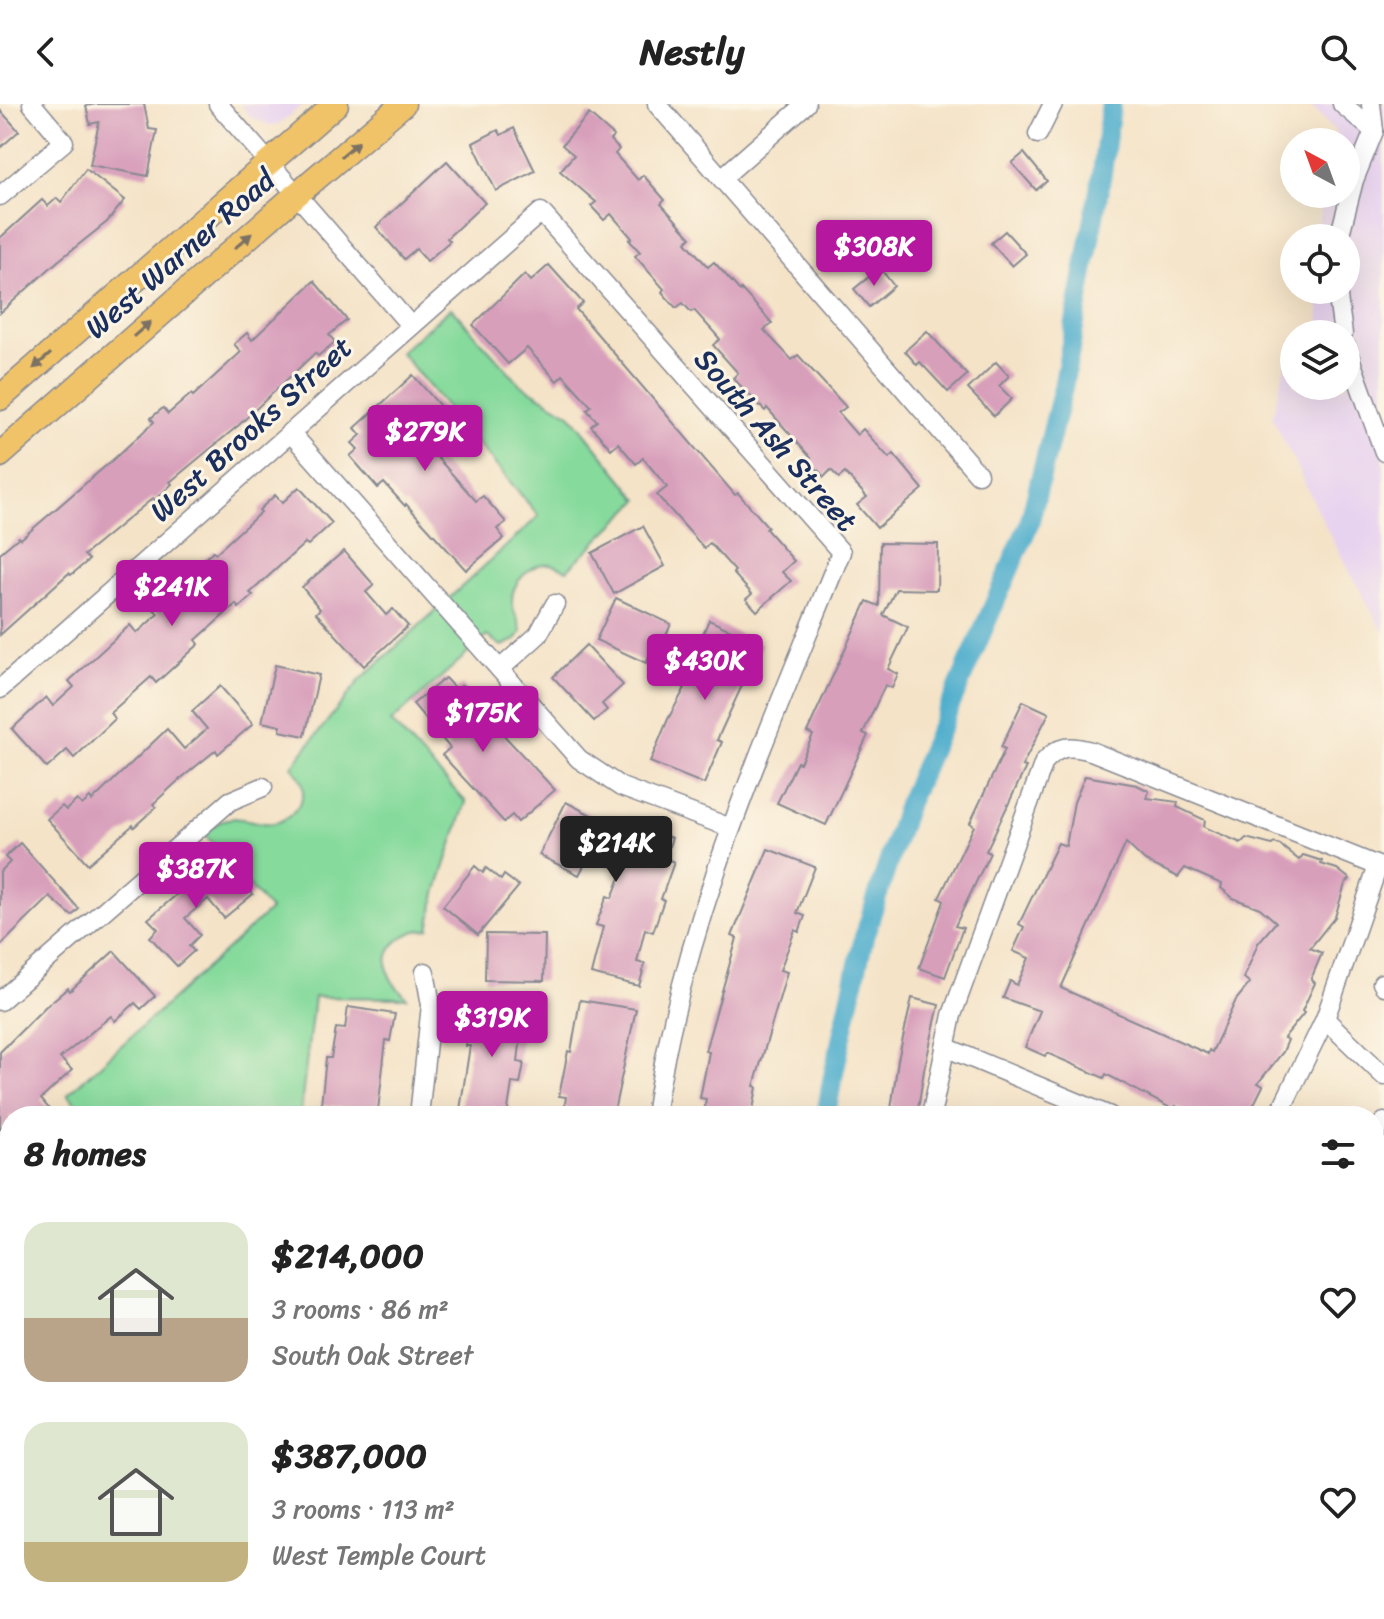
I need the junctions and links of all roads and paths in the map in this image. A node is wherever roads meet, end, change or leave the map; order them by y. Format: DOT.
graph roads {
  1 [pos="32,104"];
  2 [pos="218,104"];
  3 [pos="336,104"];
  4 [pos="403,104"];
  5 [pos="657,104"];
  6 [pos="806,104"];
  7 [pos="1053,104"];
  8 [pos="1342,104"];
  9 [pos="1371,104"];
  10 [pos="1379,130"];
  11 [pos="1038,134"];
  12 [pos="268,161"];
  13 [pos="723,177"];
  14 [pos="296,195"];
  15 [pos="0,196"];
  16 [pos="541,212"];
  17 [pos="1343,224"];
  18 [pos="410,325"];
  19 [pos="1360,386"];
  20 [pos="0,398"];
  21 [pos="290,432"];
  22 [pos="1384,452"];
  23 [pos="0,455"];
  24 [pos="978,474"];
  25 [pos="555,604"];
  26 [pos="500,669"];
  27 [pos="0,689"];
  28 [pos="263,787"];
  29 [pos="731,828"];
  30 [pos="425,972"];
  31 [pos="0,1001"];
  32 [pos="1325,1019"];
  33 [pos="945,1047"];
  34 [pos="1384,1076"];
  35 [pos="420,1106"];
  36 [pos="657,1106"];
  37 [pos="934,1106"];
  38 [pos="1086,1106"];
  39 [pos="1283,1106"];
  1 -- 15 [label="street"];
  2 -- 12 [label="street"];
  3 -- 12 [label="main road, West Warner Road"];
  14 -- 4 [label="main road, West Warner Road, one-way"];
  5 -- 13 [label="street"];
  6 -- 13 [label="street"];
  7 -- 11 [label="street"];
  8 -- 10 [label="street"];
  9 -- 10 [label="street"];
  10 -- 17 [label="street"];
  12 -- 14 [label="street"];
  12 -- 20 [label="main road, West Warner Road, one-way"];
  13 -- 24 [label="street"];
  14 -- 18 [label="street"];
  23 -- 14 [label="main road, West Warner Road, one-way"];
  16 -- 18 [label="street, West Brooks Street"];
  16 -- 29 [label="street, South Ash Street"];
  18 -- 21 [label="street, West Brooks Street"];
  19 -- 22 [label="street"];
  21 -- 26 [label="street"];
  21 -- 27 [label="street, West Brooks Street"];
  25 -- 26 [label="street"];
  26 -- 29 [label="street"];
  28 -- 31 [label="street"];
  29 -- 36 [label="street"];
  30 -- 35 [label="street"];
  32 -- 33 [label="street"];
  32 -- 34 [label="street"];
  32 -- 39 [label="street"];
  33 -- 37 [label="street"];
  33 -- 38 [label="street"];
}
